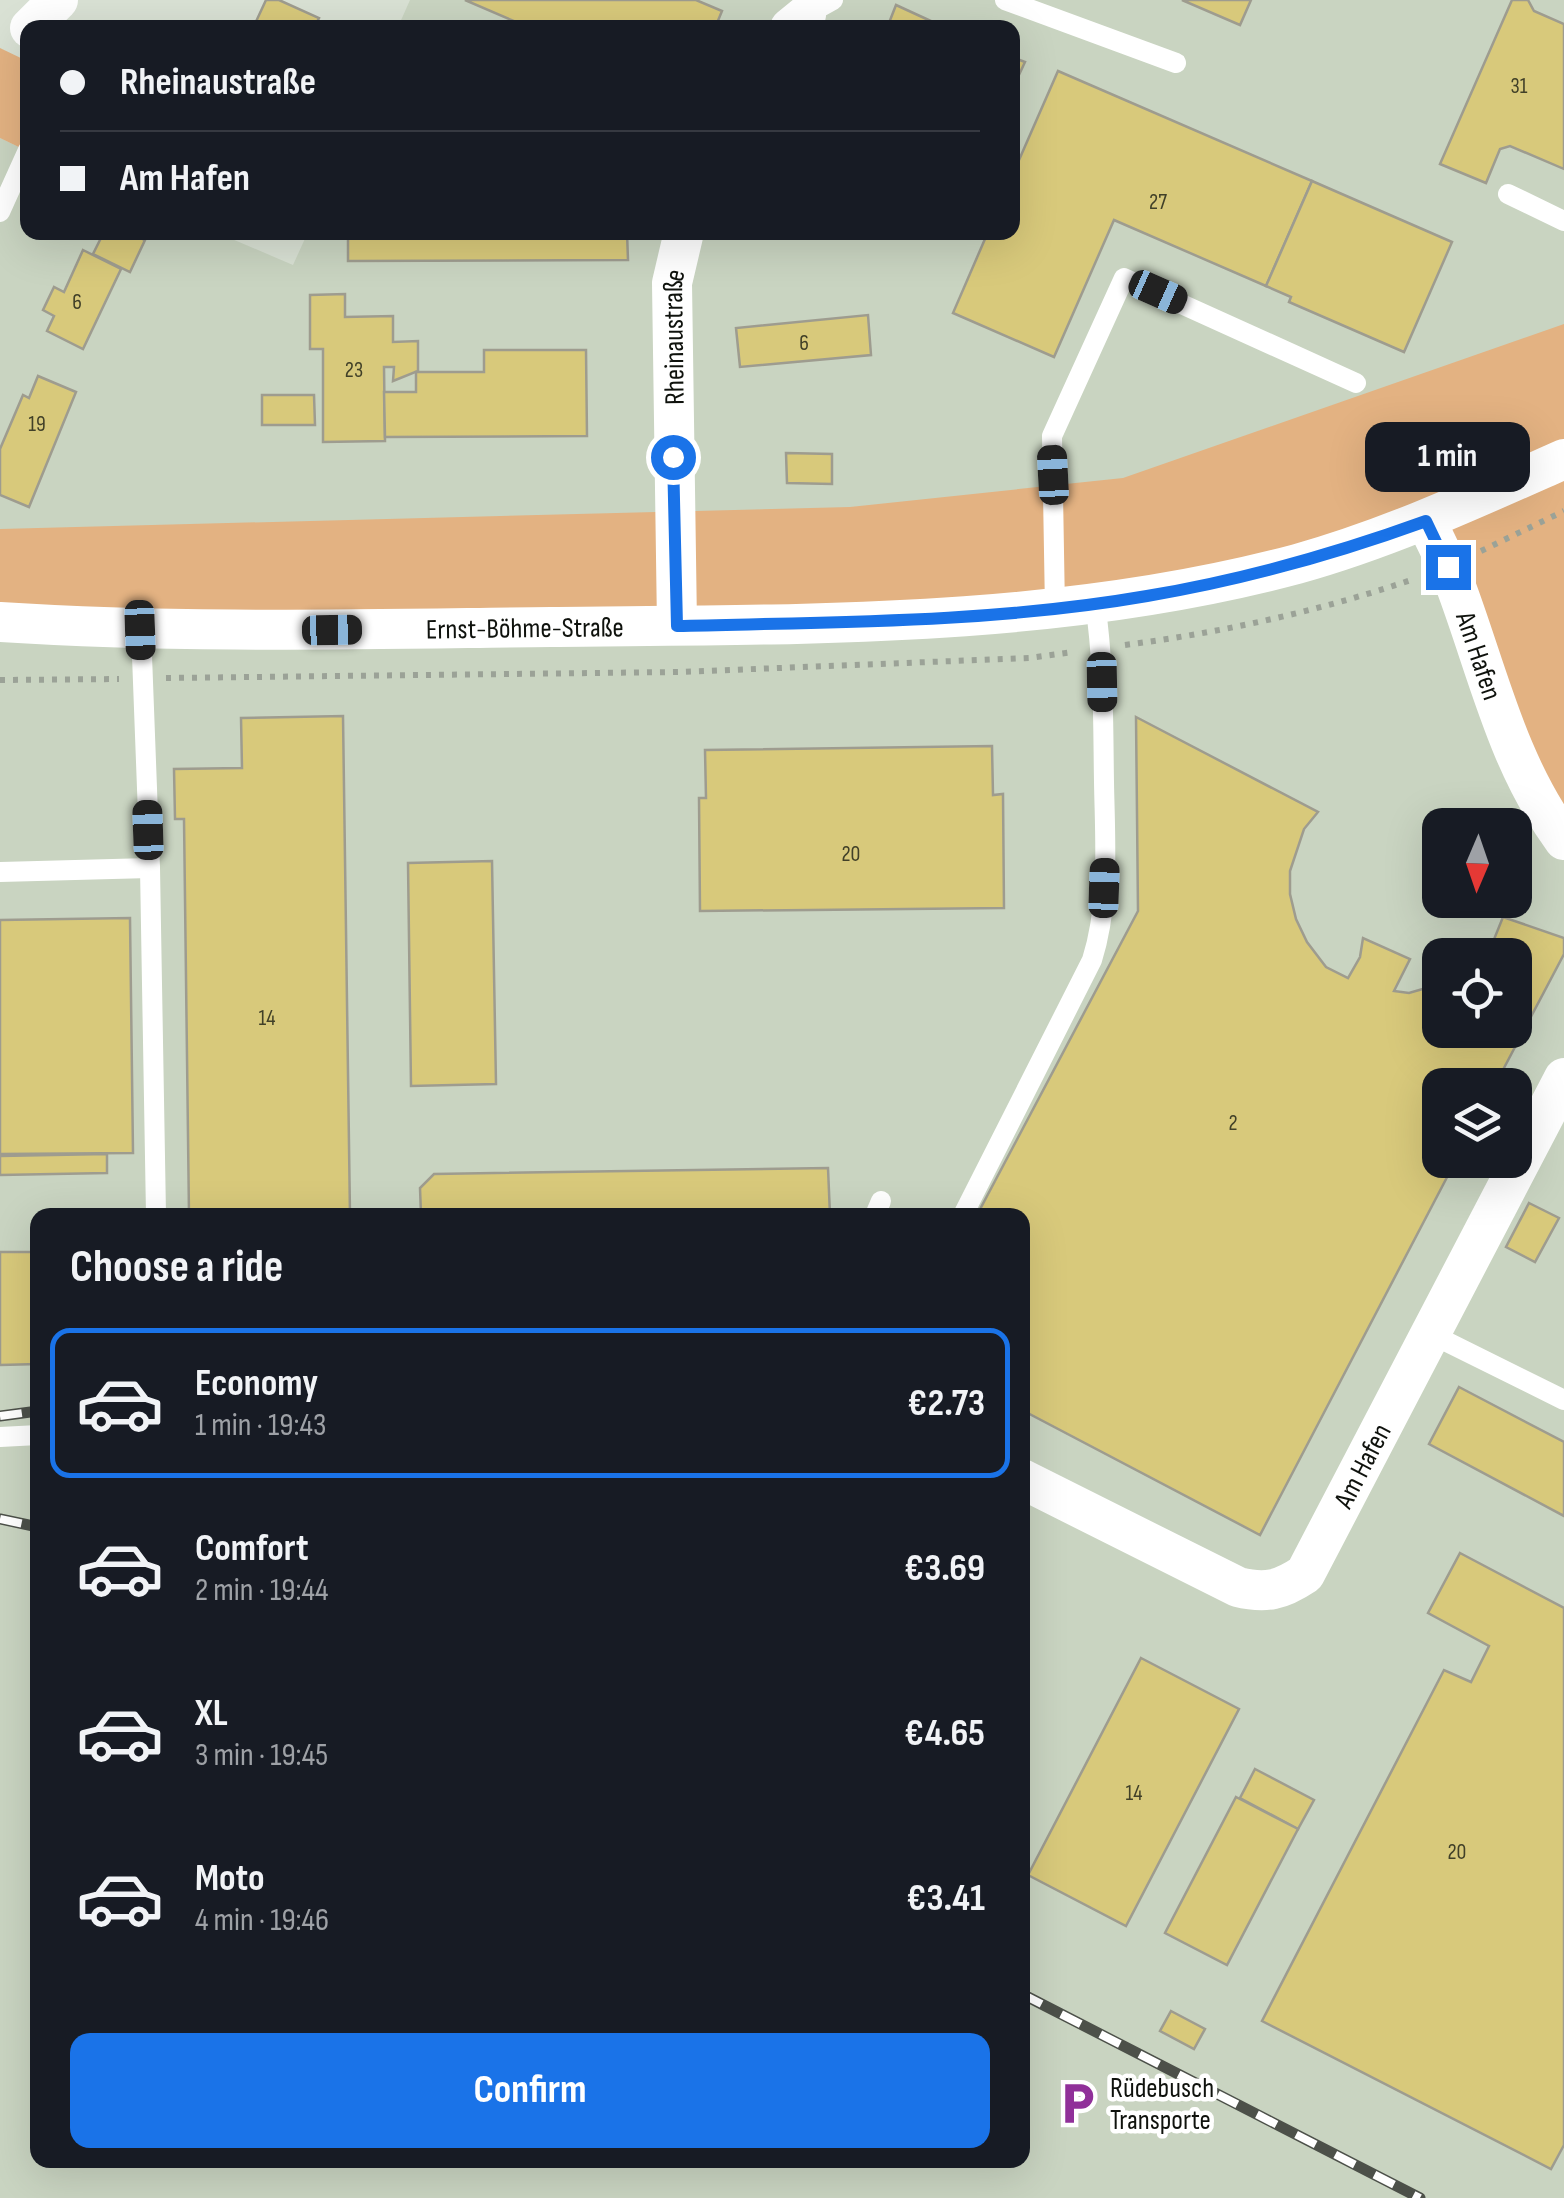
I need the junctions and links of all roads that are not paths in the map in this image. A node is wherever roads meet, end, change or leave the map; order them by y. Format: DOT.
graph roads {
  1 [pos="58,0"];
  2 [pos="1006,0"];
  3 [pos="41,20"];
  4 [pos="1176,63"];
  5 [pos="20,168"];
  6 [pos="1508,194"];
  7 [pos="0,212"];
  8 [pos="1564,222"];
  9 [pos="682,240"];
  10 [pos="1356,382"];
  11 [pos="1564,458"];
  12 [pos="1426,521"];
  13 [pos="1095,603"];
  14 [pos="1054,609"];
  15 [pos="0,622"];
  16 [pos="677,626"];
  17 [pos="140,630"];
  18 [pos="1564,840"];
  19 [pos="150,868"];
  20 [pos="0,872"];
  21 [pos="1564,1078"];
  22 [pos="156,1208"];
  23 [pos="967,1208"];
  24 [pos="1431,1334"];
  25 [pos="1564,1400"];
  26 [pos="30,1435"];
  27 [pos="0,1437"];
  28 [pos="1030,1483"];
  1 -- 3 [label="street"];
  2 -- 4 [label="lane"];
  5 -- 7 [label="lane"];
  6 -- 8 [label="lane"];
  9 -- 16 [label="street, Rheinaustraße"];
  10 -- 14 [label="lane"];
  11 -- 12 [label="street, Ernst-Böhme-Straße"];
  12 -- 13 [label="street, Ernst-Böhme-Straße"];
  12 -- 18 [label="street, Am Hafen"];
  13 -- 14 [label="street, Ernst-Böhme-Straße"];
  13 -- 23 [label="lane"];
  14 -- 16 [label="street, Ernst-Böhme-Straße"];
  15 -- 17 [label="street, Ernst-Böhme-Straße"];
  16 -- 17 [label="street, Ernst-Böhme-Straße"];
  17 -- 19 [label="lane"];
  19 -- 20 [label="lane"];
  19 -- 22 [label="lane"];
  21 -- 24 [label="street, Am Hafen"];
  24 -- 25 [label="lane"];
  24 -- 28 [label="street, Am Hafen"];
  26 -- 27 [label="lane"];
}
